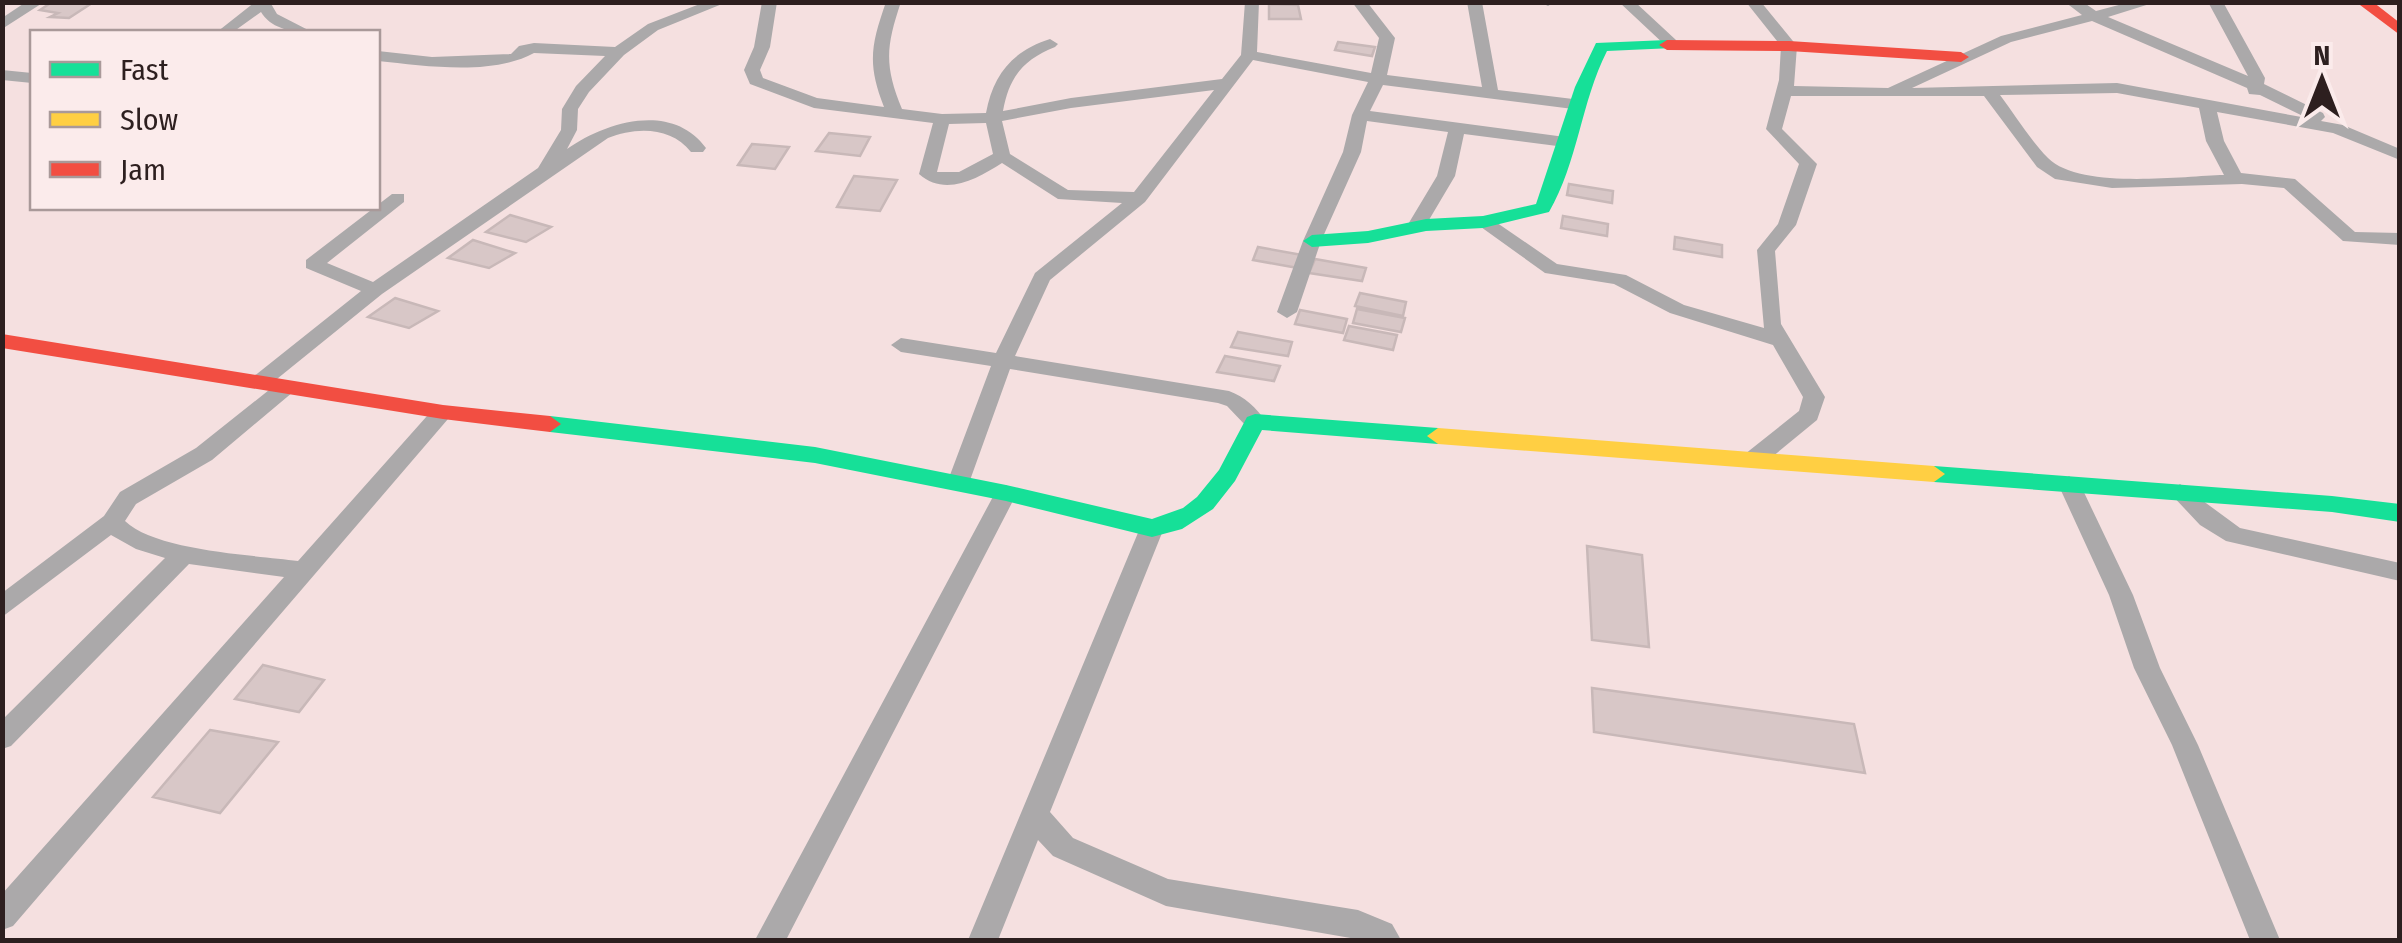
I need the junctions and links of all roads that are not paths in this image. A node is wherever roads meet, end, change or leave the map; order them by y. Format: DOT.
graph roads {
  1 [pos="37,2"];
  2 [pos="720,2"];
  3 [pos="770,2"];
  4 [pos="894,2"];
  5 [pos="1252,2"];
  6 [pos="1359,2"];
  7 [pos="1474,2"];
  8 [pos="1626,2"];
  9 [pos="1752,2"];
  10 [pos="2072,2"];
  11 [pos="2149,2"];
  12 [pos="2216,2"];
  13 [pos="2363,2"];
  14 [pos="261,4"];
  15 [pos="2095,17"];
  16 [pos="2,25"];
  17 [pos="227,30"];
  18 [pos="299,30"];
  19 [pos="2400,31"];
  20 [pos="1671,43"];
  21 [pos="1050,44"];
  22 [pos="1789,46"];
  23 [pos="618,52"];
  24 [pos="380,56"];
  25 [pos="1249,56"];
  26 [pos="1961,56"];
  27 [pos="2,75"];
  28 [pos="30,78"];
  29 [pos="1378,78"];
  30 [pos="1228,83"];
  31 [pos="2258,86"];
  32 [pos="1788,90"];
  33 [pos="1987,90"];
  34 [pos="1491,93"];
  35 [pos="1888,93"];
  36 [pos="1573,104"];
  37 [pos="2207,106"];
  38 [pos="2243,112"];
  39 [pos="895,113"];
  40 [pos="1360,115"];
  41 [pos="993,118"];
  42 [pos="942,119"];
  43 [pos="1457,128"];
  44 [pos="2337,128"];
  45 [pos="1565,142"];
  46 [pos="697,148"];
  47 [pos="2400,155"];
  48 [pos="1002,156"];
  49 [pos="545,172"];
  50 [pos="2237,178"];
  51 [pos="398,198"];
  52 [pos="1139,198"];
  53 [pos="1483,222"];
  54 [pos="1416,226"];
  55 [pos="2400,239"];
  56 [pos="1312,241"];
  57 [pos="375,290"];
  58 [pos="1287,312"];
  59 [pos="1776,339"];
  60 [pos="2,341"];
  61 [pos="901,345"];
  62 [pos="1002,362"];
  63 [pos="260,382"];
  64 [pos="286,387"];
  65 [pos="443,412"];
  66 [pos="1255,422"];
  67 [pos="1753,460"];
  68 [pos="958,484"];
  69 [pos="2068,484"];
  70 [pos="2180,492"];
  71 [pos="1006,493"];
  72 [pos="2400,512"];
  73 [pos="112,522"];
  74 [pos="1152,528"];
  75 [pos="186,552"];
  76 [pos="304,571"];
  77 [pos="2400,572"];
  78 [pos="2,607"];
  79 [pos="2,738"];
  80 [pos="1034,814"];
  81 [pos="2,916"];
  82 [pos="770,940"];
  83 [pos="982,940"];
  84 [pos="1386,940"];
  85 [pos="2265,940"];
  1 -- 16 [label="street"];
  2 -- 23 [label="street"];
  3 -- 39 [label="street"];
  4 -- 39 [label="street"];
  5 -- 25 [label="street"];
  6 -- 29 [label="street"];
  7 -- 34 [label="street"];
  8 -- 20 [label="street"];
  9 -- 22 [label="street"];
  10 -- 15 [label="street"];
  11 -- 15 [label="street"];
  12 -- 31 [label="street"];
  13 -- 19 [label="street"];
  14 -- 17 [label="street"];
  14 -- 18 [label="street"];
  15 -- 26 [label="street"];
  15 -- 31 [label="street"];
  20 -- 22 [label="street"];
  20 -- 36 [label="street"];
  21 -- 41 [label="street"];
  22 -- 26 [label="street"];
  22 -- 32 [label="street"];
  23 -- 24 [label="street"];
  23 -- 49 [label="street"];
  25 -- 29 [label="street"];
  25 -- 30 [label="street"];
  26 -- 35 [label="street"];
  27 -- 28 [label="street"];
  29 -- 34 [label="street"];
  29 -- 40 [label="street"];
  30 -- 41 [label="street"];
  30 -- 52 [label="street"];
  31 -- 38 [label="street"];
  31 -- 44 [label="street"];
  32 -- 35 [label="street"];
  32 -- 59 [label="street"];
  33 -- 35 [label="street"];
  33 -- 37 [label="street"];
  33 -- 50 [label="street"];
  34 -- 36 [label="street"];
  36 -- 45 [label="street"];
  37 -- 38 [label="street"];
  37 -- 50 [label="street"];
  38 -- 44 [label="street"];
  39 -- 42 [label="street"];
  40 -- 43 [label="street"];
  40 -- 56 [label="street"];
  41 -- 42 [label="street"];
  41 -- 48 [label="street"];
  42 -- 48 [label="street"];
  43 -- 45 [label="street"];
  43 -- 54 [label="street"];
  44 -- 47 [label="street"];
  45 -- 53 [label="street"];
  46 -- 49 [label="street"];
  48 -- 52 [label="street"];
  49 -- 57 [label="street"];
  50 -- 55 [label="street"];
  51 -- 57 [label="street"];
  52 -- 62 [label="street"];
  53 -- 54 [label="street"];
  53 -- 59 [label="street"];
  54 -- 56 [label="street"];
  56 -- 58 [label="street"];
  57 -- 63 [label="street"];
  59 -- 67 [label="street"];
  60 -- 63 [label="street"];
  61 -- 62 [label="street"];
  62 -- 66 [label="street"];
  62 -- 68 [label="street"];
  63 -- 64 [label="street"];
  64 -- 65 [label="street"];
  64 -- 73 [label="street"];
  65 -- 68 [label="street"];
  65 -- 76 [label="street"];
  66 -- 67 [label="street"];
  66 -- 74 [label="street"];
  67 -- 69 [label="street"];
  68 -- 71 [label="street"];
  69 -- 70 [label="street"];
  69 -- 85 [label="street"];
  70 -- 72 [label="street"];
  70 -- 77 [label="street"];
  71 -- 74 [label="street"];
  71 -- 82 [label="street"];
  73 -- 75 [label="street"];
  73 -- 78 [label="street"];
  74 -- 80 [label="street"];
  75 -- 76 [label="street"];
  75 -- 79 [label="street"];
  76 -- 81 [label="street"];
  80 -- 83 [label="street"];
  80 -- 84 [label="street"];
}
